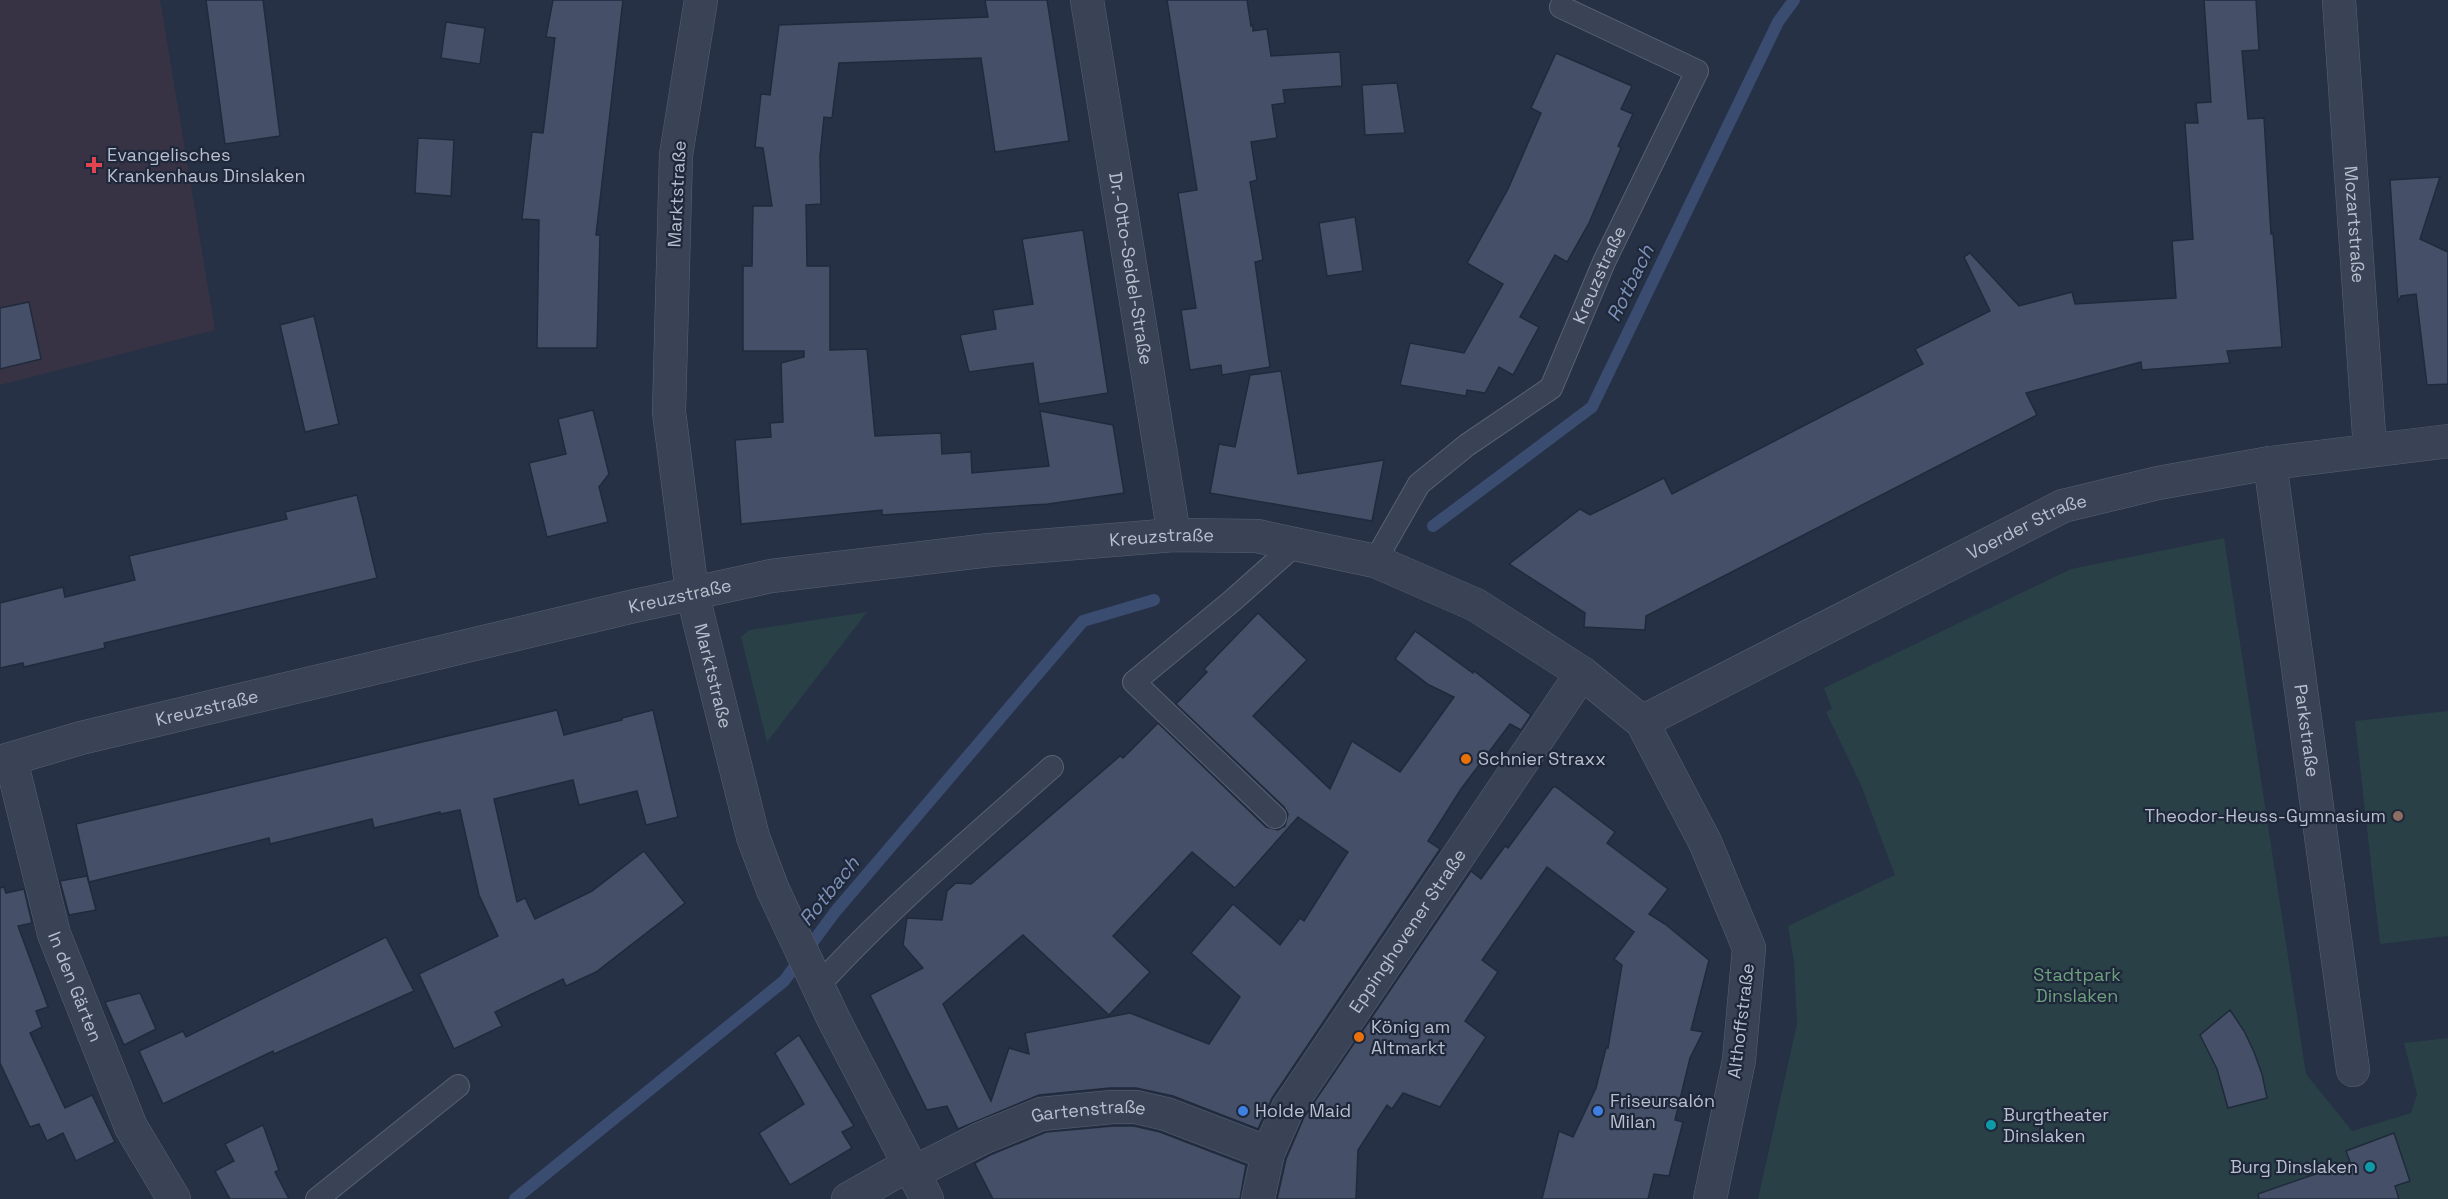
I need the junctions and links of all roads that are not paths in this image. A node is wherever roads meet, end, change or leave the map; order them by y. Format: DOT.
graph roads {
  1 [pos="701,0"];
  2 [pos="1088,0"];
  3 [pos="2339,0"];
  4 [pos="1561,7"];
  5 [pos="2448,441"];
  6 [pos="2370,449"];
  7 [pos="2270,463"];
  8 [pos="1174,535"];
  9 [pos="1296,544"];
  10 [pos="1375,561"];
  11 [pos="692,592"];
  12 [pos="1582,673"];
  13 [pos="1642,722"];
  14 [pos="6,761"];
  15 [pos="1052,767"];
  16 [pos="1275,818"];
  17 [pos="816,980"];
  18 [pos="2354,1070"];
  19 [pos="458,1086"];
  20 [pos="1268,1154"];
  21 [pos="916,1179"];
  22 [pos="174,1199"];
  23 [pos="317,1199"];
  24 [pos="848,1199"];
  25 [pos="1257,1199"];
  26 [pos="1710,1199"];
  1 -- 11 [label="street, Marktstraße"];
  2 -- 8 [label="street, Dr.-Otto-Seidel-Straße"];
  3 -- 6 [label="street, Mozartstraße"];
  4 -- 10 [label="lane, Kreuzstraße"];
  5 -- 6 [label="street, Voerder Straße"];
  6 -- 7 [label="street, Voerder Straße"];
  7 -- 13 [label="street, Voerder Straße"];
  7 -- 18 [label="street, Parkstraße"];
  8 -- 9 [label="street, Kreuzstraße"];
  8 -- 11 [label="street, Kreuzstraße"];
  9 -- 10 [label="street, Kreuzstraße"];
  9 -- 16 [label="lane"];
  10 -- 12 [label="street, Kreuzstraße"];
  11 -- 14 [label="street, Kreuzstraße"];
  11 -- 17 [label="street, Marktstraße"];
  12 -- 13 [label="street, Kreuzstraße"];
  12 -- 20 [label="street, Eppinghovener Straße"];
  13 -- 26 [label="street, Althoffstraße"];
  14 -- 22 [label="street, In den Gärten"];
  15 -- 17 [label="lane"];
  17 -- 21 [label="street, Marktstraße"];
  19 -- 23 [label="lane"];
  20 -- 21 [label="street, Gartenstraße"];
  20 -- 25 [label="street, Eppinghovener Straße"];
  21 -- 24 [label="street, Gartenstraße"];
}
